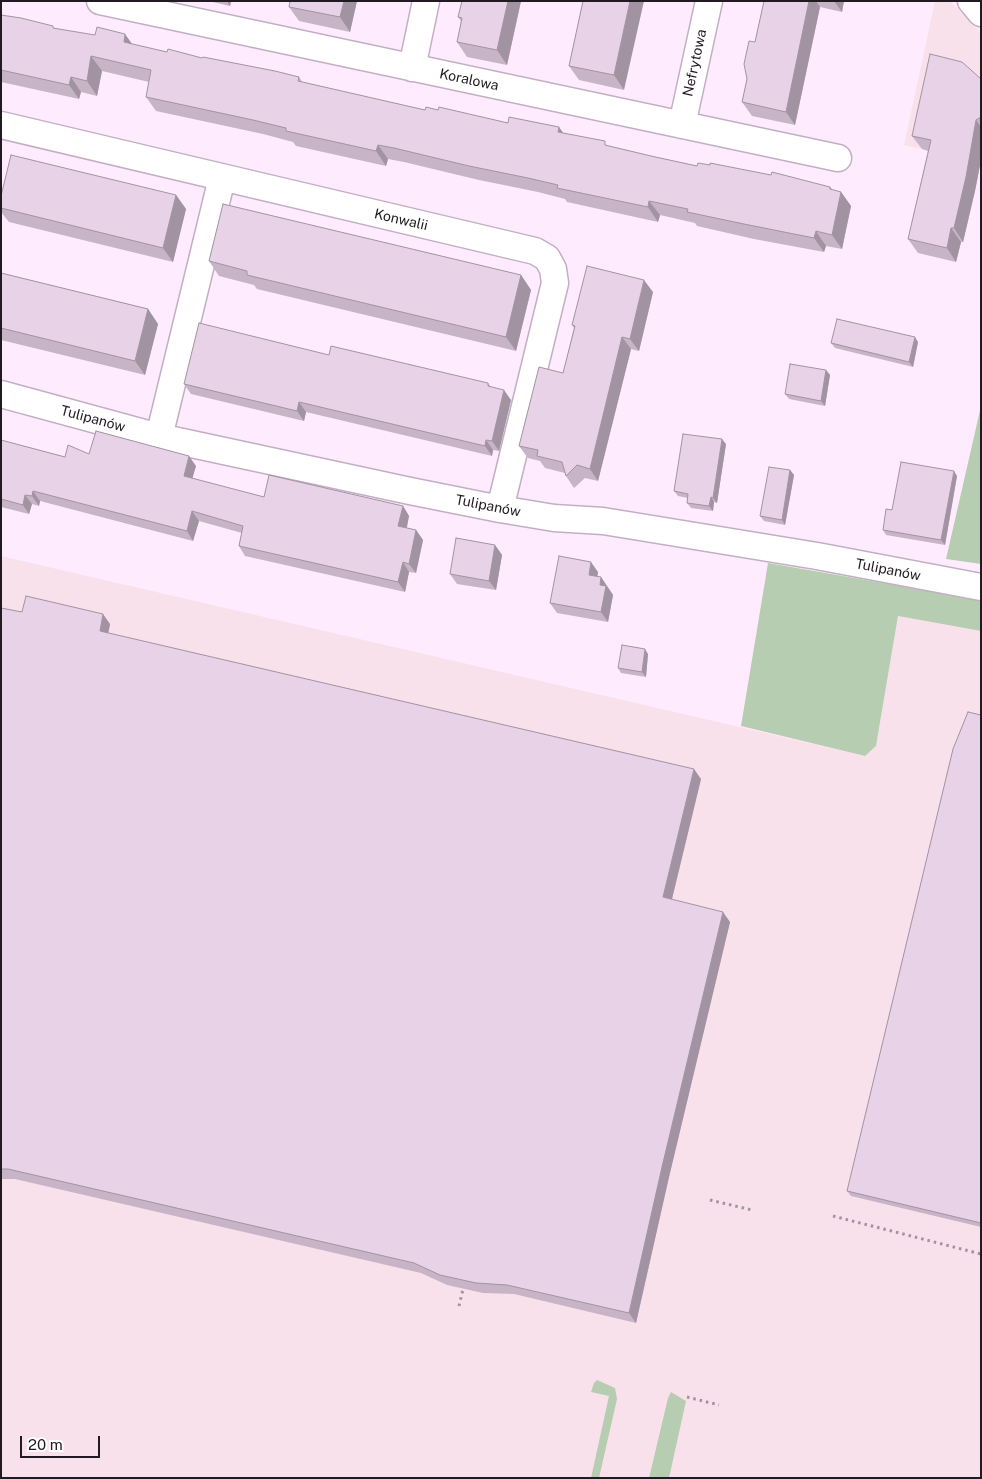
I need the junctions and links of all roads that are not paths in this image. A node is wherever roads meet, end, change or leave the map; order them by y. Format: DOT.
graph roads {
  1 [pos="100,1"];
  2 [pos="426,1"];
  3 [pos="708,1"];
  4 [pos="971,1"];
  5 [pos="127,4"];
  6 [pos="981,13"];
  7 [pos="412,68"];
  8 [pos="1,125"];
  9 [pos="682,125"];
  10 [pos="838,158"];
  11 [pos="222,178"];
  12 [pos="1,394"];
  13 [pos="159,437"];
  14 [pos="500,509"];
  15 [pos="981,587"];
  1 -- 5 [label="street, Koralowa"];
  2 -- 7 [label="street"];
  3 -- 9 [label="street, Nefrytowa"];
  4 -- 6 [label="street"];
  5 -- 7 [label="street, Koralowa"];
  7 -- 9 [label="street, Koralowa"];
  8 -- 11 [label="street, Konwalii"];
  9 -- 10 [label="street, Koralowa"];
  11 -- 13 [label="street"];
  11 -- 14 [label="street, Konwalii"];
  12 -- 13 [label="street, Tulipanów"];
  13 -- 14 [label="street, Tulipanów"];
  14 -- 15 [label="street, Tulipanów"];
}
